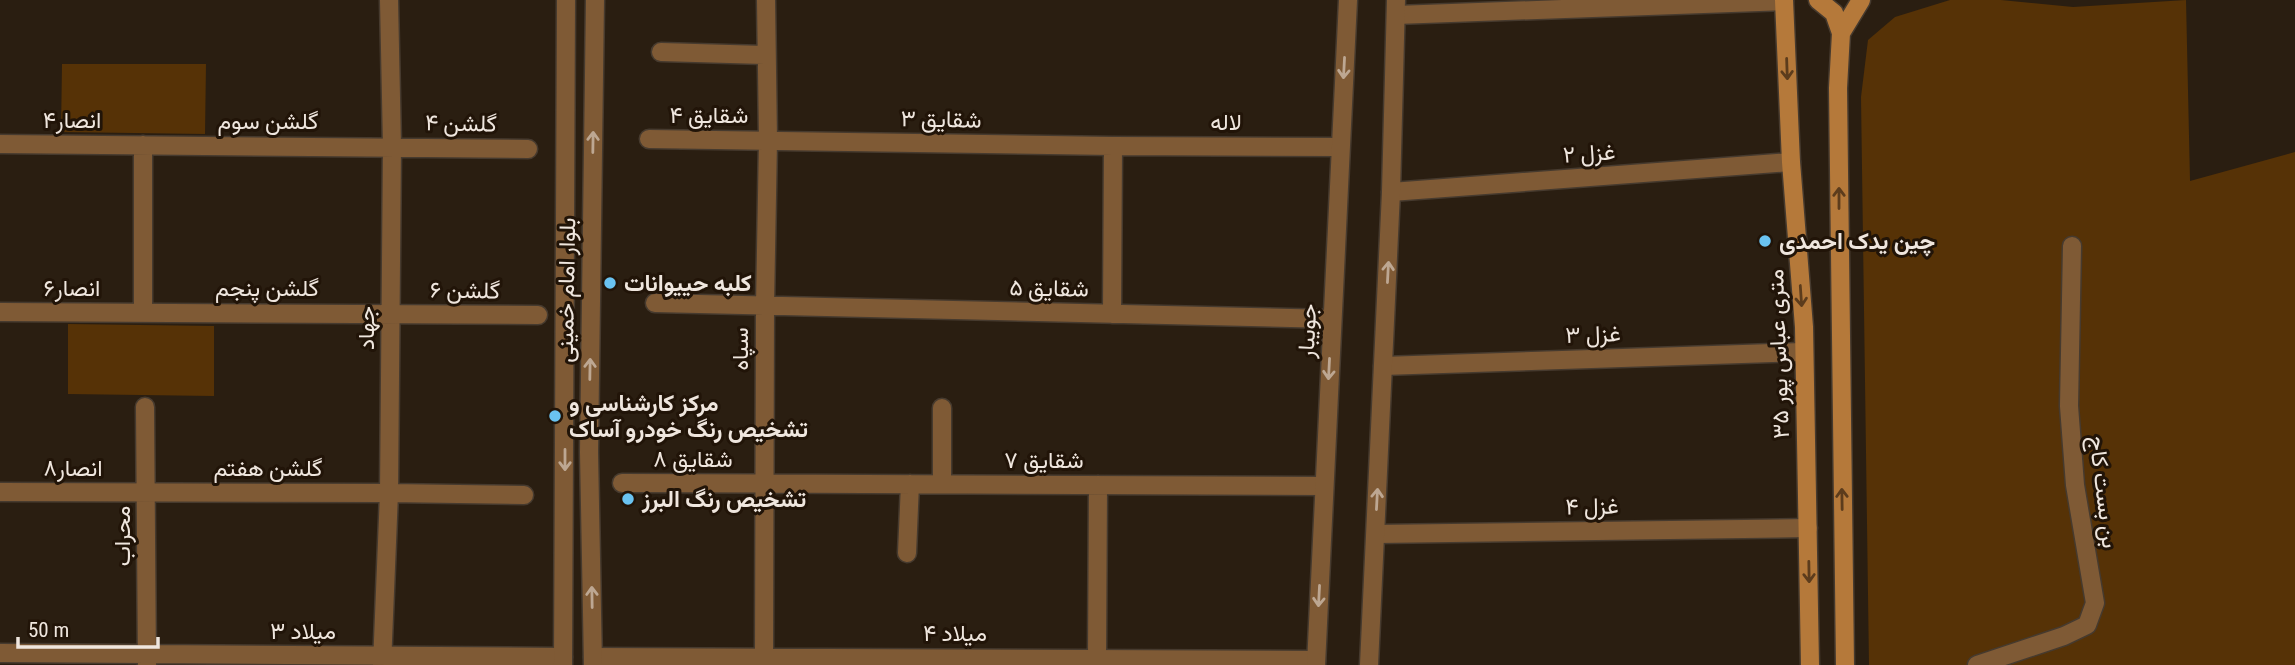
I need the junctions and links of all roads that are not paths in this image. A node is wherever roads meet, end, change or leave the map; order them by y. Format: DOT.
graph roads {
  1 [pos="389,0"];
  2 [pos="566,0"];
  3 [pos="595,0"];
  4 [pos="766,0"];
  5 [pos="1348,0"];
  6 [pos="1784,0"];
  7 [pos="1799,0"];
  8 [pos="1818,0"];
  9 [pos="1861,0"];
  10 [pos="1396,8"];
  11 [pos="1841,33"];
  12 [pos="661,52"];
  13 [pos="766,55"];
  14 [pos="649,139"];
  15 [pos="768,140"];
  16 [pos="0,144"];
  17 [pos="143,145"];
  18 [pos="392,146"];
  19 [pos="1113,146"];
  20 [pos="1340,147"];
  21 [pos="528,149"];
  22 [pos="1791,162"];
  23 [pos="1391,192"];
  24 [pos="2072,246"];
  25 [pos="654,303"];
  26 [pos="765,306"];
  27 [pos="0,312"];
  28 [pos="143,313"];
  29 [pos="391,313"];
  30 [pos="1112,314"];
  31 [pos="538,315"];
  32 [pos="1332,319"];
  33 [pos="1804,352"];
  34 [pos="1383,366"];
  35 [pos="145,407"];
  36 [pos="942,408"];
  37 [pos="622,483"];
  38 [pos="764,483"];
  39 [pos="910,484"];
  40 [pos="942,484"];
  41 [pos="1098,485"];
  42 [pos="1324,486"];
  43 [pos="0,492"];
  44 [pos="146,492"];
  45 [pos="389,493"];
  46 [pos="524,495"];
  47 [pos="1808,528"];
  48 [pos="1376,534"];
  49 [pos="907,553"];
  50 [pos="0,653"];
  51 [pos="764,657"];
  52 [pos="147,659"];
  53 [pos="1097,659"];
  54 [pos="382,660"];
  55 [pos="563,661"];
  56 [pos="593,661"];
  57 [pos="1316,662"];
  58 [pos="1369,665"];
  59 [pos="1810,665"];
  60 [pos="1845,665"];
  61 [pos="1977,665"];
  1 -- 18 [label="street, جهاد"];
  2 -- 55 [label="street, بلوار امام خمینی, one-way"];
  56 -- 3 [label="street, بلوار امام خمینی, one-way"];
  4 -- 13 [label="street, سپاه"];
  5 -- 20 [label="street, جویبار, one-way"];
  6 -- 7 [label="main road"];
  6 -- 10 [label="street"];
  6 -- 22 [label="main road, ۳۵ متری عباس پور, one-way"];
  8 -- 11 [label="main road"];
  9 -- 11 [label="main road"];
  10 -- 23 [label="street"];
  60 -- 11 [label="main road, one-way"];
  12 -- 13 [label="street"];
  13 -- 15 [label="street, سپاه"];
  14 -- 15 [label="street, شقایق ۴"];
  15 -- 19 [label="street, شقایق ۳"];
  15 -- 26 [label="street, سپاه"];
  16 -- 17 [label="street, انصار۴"];
  17 -- 18 [label="street, گلشن سوم"];
  17 -- 28 [label="street"];
  18 -- 21 [label="street, گلشن ۴"];
  18 -- 29 [label="street, جهاد"];
  19 -- 20 [label="street, لاله"];
  19 -- 30 [label="street"];
  20 -- 32 [label="street, جویبار"];
  22 -- 23 [label="street, غزل ۲"];
  22 -- 33 [label="main road, ۳۵ متری عباس پور, one-way"];
  34 -- 23 [label="street, one-way"];
  24 -- 61 [label="street, بن بست کاج"];
  25 -- 26 [label="street, شقایق ۵"];
  26 -- 30 [label="street, شقایق ۵"];
  26 -- 38 [label="street, سپاه"];
  27 -- 28 [label="street, انصار۶"];
  28 -- 29 [label="street, گلشن پنجم"];
  29 -- 31 [label="street, گلشن ۶"];
  29 -- 45 [label="street, جهاد"];
  30 -- 32 [label="street, شقایق ۵"];
  32 -- 42 [label="street, جویبار, one-way"];
  33 -- 34 [label="street, غزل ۳"];
  33 -- 47 [label="main road, ۳۵ متری عباس پور"];
  48 -- 34 [label="street, one-way"];
  35 -- 44 [label="street, محراب"];
  36 -- 40 [label="street"];
  37 -- 38 [label="street, شقایق ۸"];
  38 -- 39 [label="street, شقایق ۷"];
  38 -- 51 [label="street, سپاه"];
  39 -- 40 [label="street, شقایق ۷"];
  39 -- 49 [label="street"];
  40 -- 41 [label="street, شقایق ۷"];
  41 -- 42 [label="street, شقایق ۷"];
  41 -- 53 [label="street"];
  42 -- 57 [label="street, جویبار, one-way"];
  43 -- 44 [label="street, انصار۸"];
  44 -- 45 [label="street, گلشن هفتم"];
  44 -- 52 [label="street, محراب"];
  45 -- 46 [label="street, گلشن هفتم"];
  45 -- 54 [label="street, جهاد"];
  47 -- 48 [label="street, غزل ۴"];
  47 -- 59 [label="main road, ۳۵ متری عباس پور, one-way"];
  48 -- 58 [label="street"];
  50 -- 52 [label="street, میلاد ۳"];
  51 -- 53 [label="street, میلاد ۴"];
  51 -- 56 [label="street, میلاد ۴"];
  52 -- 54 [label="street, میلاد ۳"];
  53 -- 57 [label="street, میلاد ۴"];
  54 -- 55 [label="street, میلاد ۳"];
  55 -- 56 [label="street, میلاد ۳"];
}
